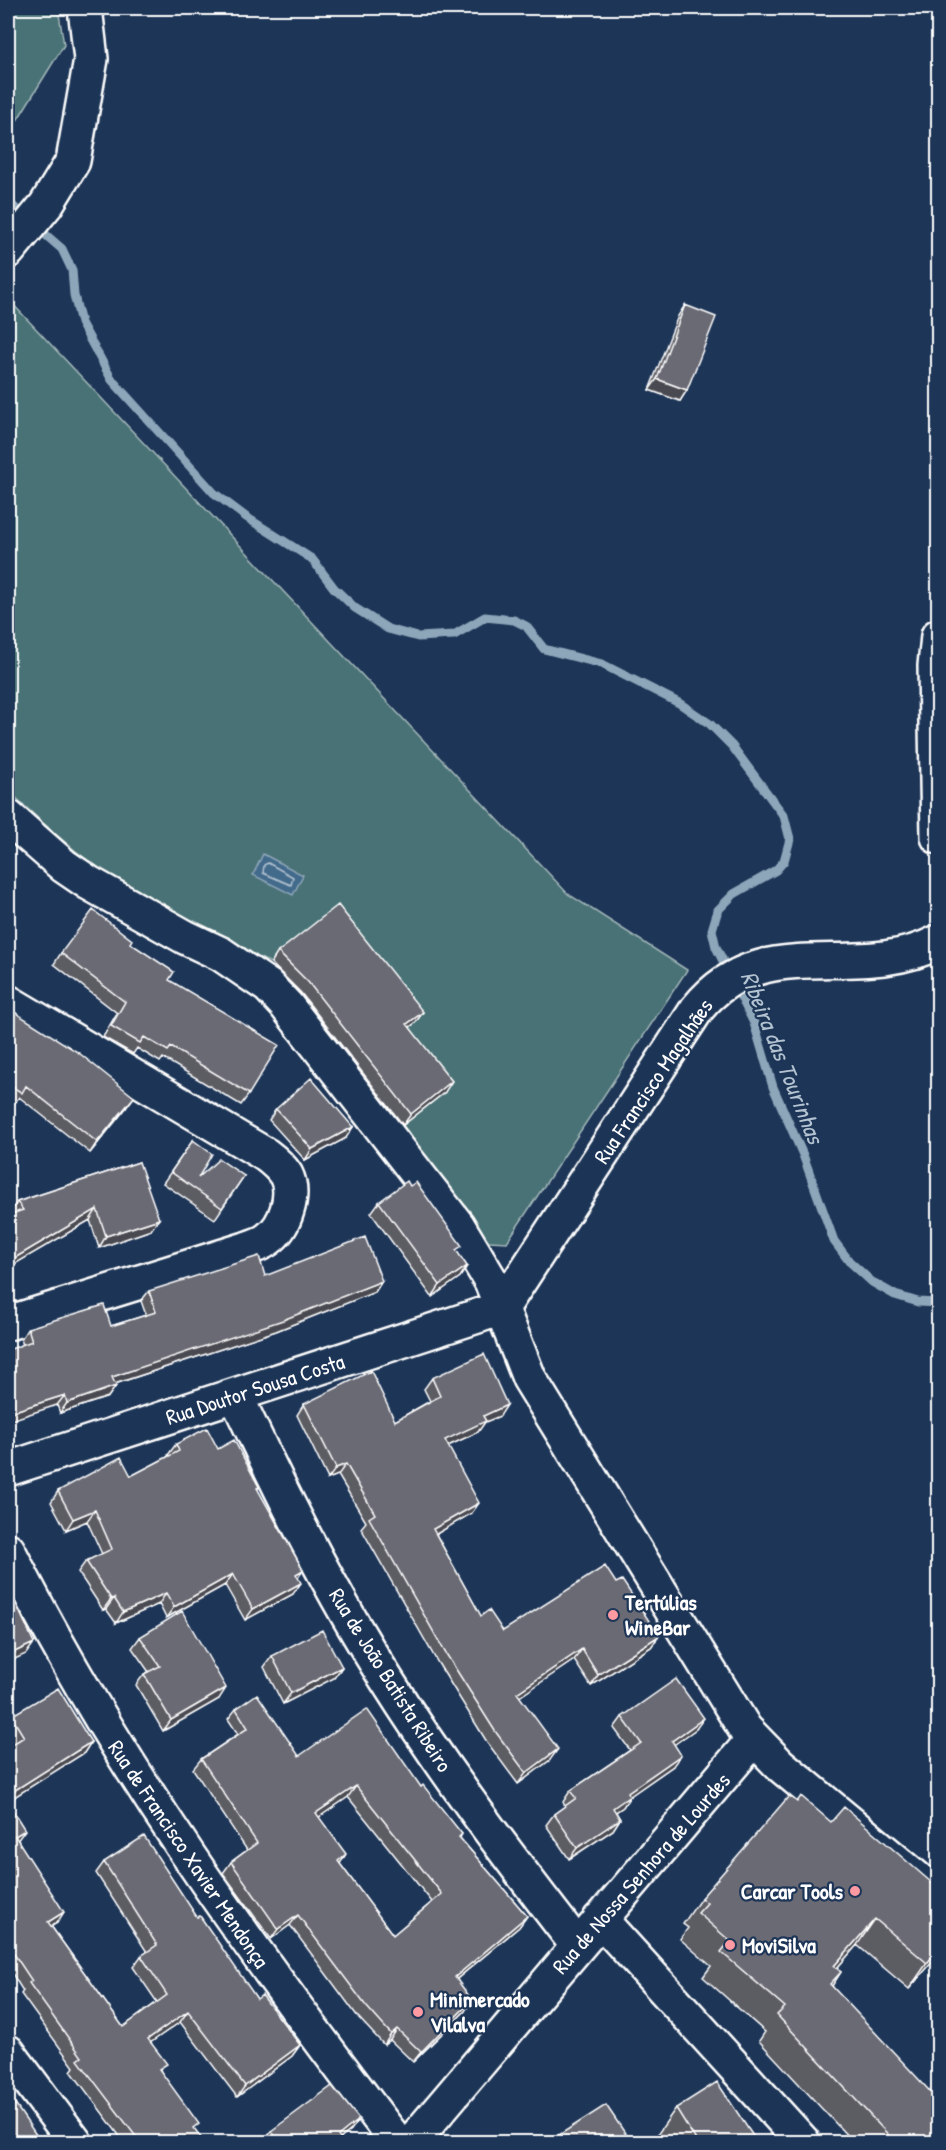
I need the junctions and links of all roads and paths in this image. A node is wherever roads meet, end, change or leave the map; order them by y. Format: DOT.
graph roads {
  1 [pos="85,8"];
  2 [pos="9,250"];
  3 [pos="939,636"];
  4 [pos="8,817"];
  5 [pos="939,837"];
  6 [pos="939,942"];
  7 [pos="8,1002"];
  8 [pos="502,1308"];
  9 [pos="8,1323"];
  10 [pos="236,1396"];
  11 [pos="8,1469"];
  12 [pos="8,1550"];
  13 [pos="753,1740"];
  14 [pos="939,1896"];
  15 [pos="600,1919"];
  16 [pos="577,1945"];
  17 [pos="8,2052"];
  18 [pos="75,2142"];
  19 [pos="397,2142"];
  20 [pos="412,2142"];
  21 [pos="803,2142"];
  1 -- 2 [label="street"];
  3 -- 5 [label="street"];
  4 -- 8 [label="street"];
  6 -- 8 [label="street, Rua Francisco Magalhães"];
  7 -- 9 [label="street"];
  8 -- 10 [label="street, Rua Doutor Sousa Costa"];
  8 -- 13 [label="street"];
  10 -- 11 [label="street, Rua Doutor Sousa Costa"];
  10 -- 16 [label="street, Rua de João Batista Ribeiro"];
  12 -- 19 [label="street, Rua de Francisco Xavier Mendonça"];
  13 -- 14 [label="street"];
  13 -- 15 [label="street, Rua de Nossa Senhora de Lourdes"];
  15 -- 16 [label="street, Rua de Nossa Senhora de Lourdes"];
  15 -- 21 [label="street"];
  16 -- 20 [label="street, Rua de Nossa Senhora de Lourdes"];
  17 -- 18 [label="street"];
}
